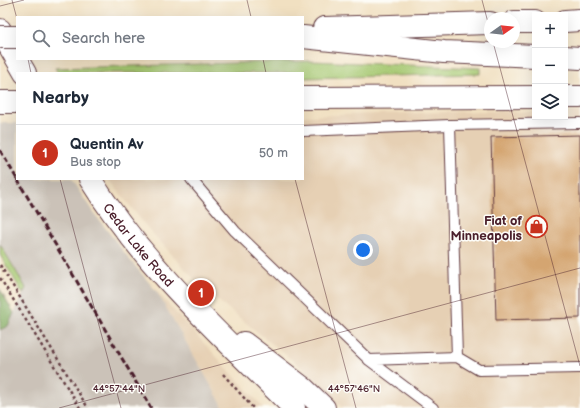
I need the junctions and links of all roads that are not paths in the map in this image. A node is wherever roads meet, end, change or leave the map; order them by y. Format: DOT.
graph roads {
  1 [pos="580,20"];
  2 [pos="568,21"];
  3 [pos="520,22"];
  4 [pos="532,22"];
  5 [pos="484,23"];
  6 [pos="304,28"];
  7 [pos="0,30"];
  8 [pos="0,37"];
  9 [pos="16,37"];
  10 [pos="304,37"];
  11 [pos="532,56"];
  12 [pos="568,57"];
  13 [pos="16,58"];
  14 [pos="580,58"];
  15 [pos="17,60"];
  16 [pos="24,72"];
  17 [pos="532,97"];
  18 [pos="568,97"];
  19 [pos="580,97"];
  20 [pos="304,98"];
  21 [pos="0,102"];
  22 [pos="16,102"];
  23 [pos="580,123"];
  24 [pos="450,125"];
  25 [pos="304,131"];
  26 [pos="91,180"];
  27 [pos="192,180"];
  28 [pos="194,309"];
  29 [pos="457,357"];
  30 [pos="369,360"];
  31 [pos="580,368"];
  32 [pos="294,408"];
  33 [pos="324,408"];
  34 [pos="434,408"];
  1 -- 2 [label="main road"];
  3 -- 4 [label="main road"];
  5 -- 6 [label="main road"];
  7 -- 13 [label="main road"];
  8 -- 9 [label="main road, bridge"];
  10 -- 11 [label="main road"];
  12 -- 14 [label="main road"];
  15 -- 16 [label="main road"];
  17 -- 20 [label="main road"];
  18 -- 19 [label="main road"];
  21 -- 22 [label="main road"];
  23 -- 24 [label="lane"];
  24 -- 25 [label="lane"];
  24 -- 29 [label="lane"];
  26 -- 28 [label="main road, Cedar Lake Road"];
  27 -- 30 [label="lane"];
  28 -- 32 [label="main road, Cedar Lake Road"];
  28 -- 33 [label="main road"];
  29 -- 30 [label="lane"];
  29 -- 31 [label="lane"];
  30 -- 34 [label="lane"];
}
